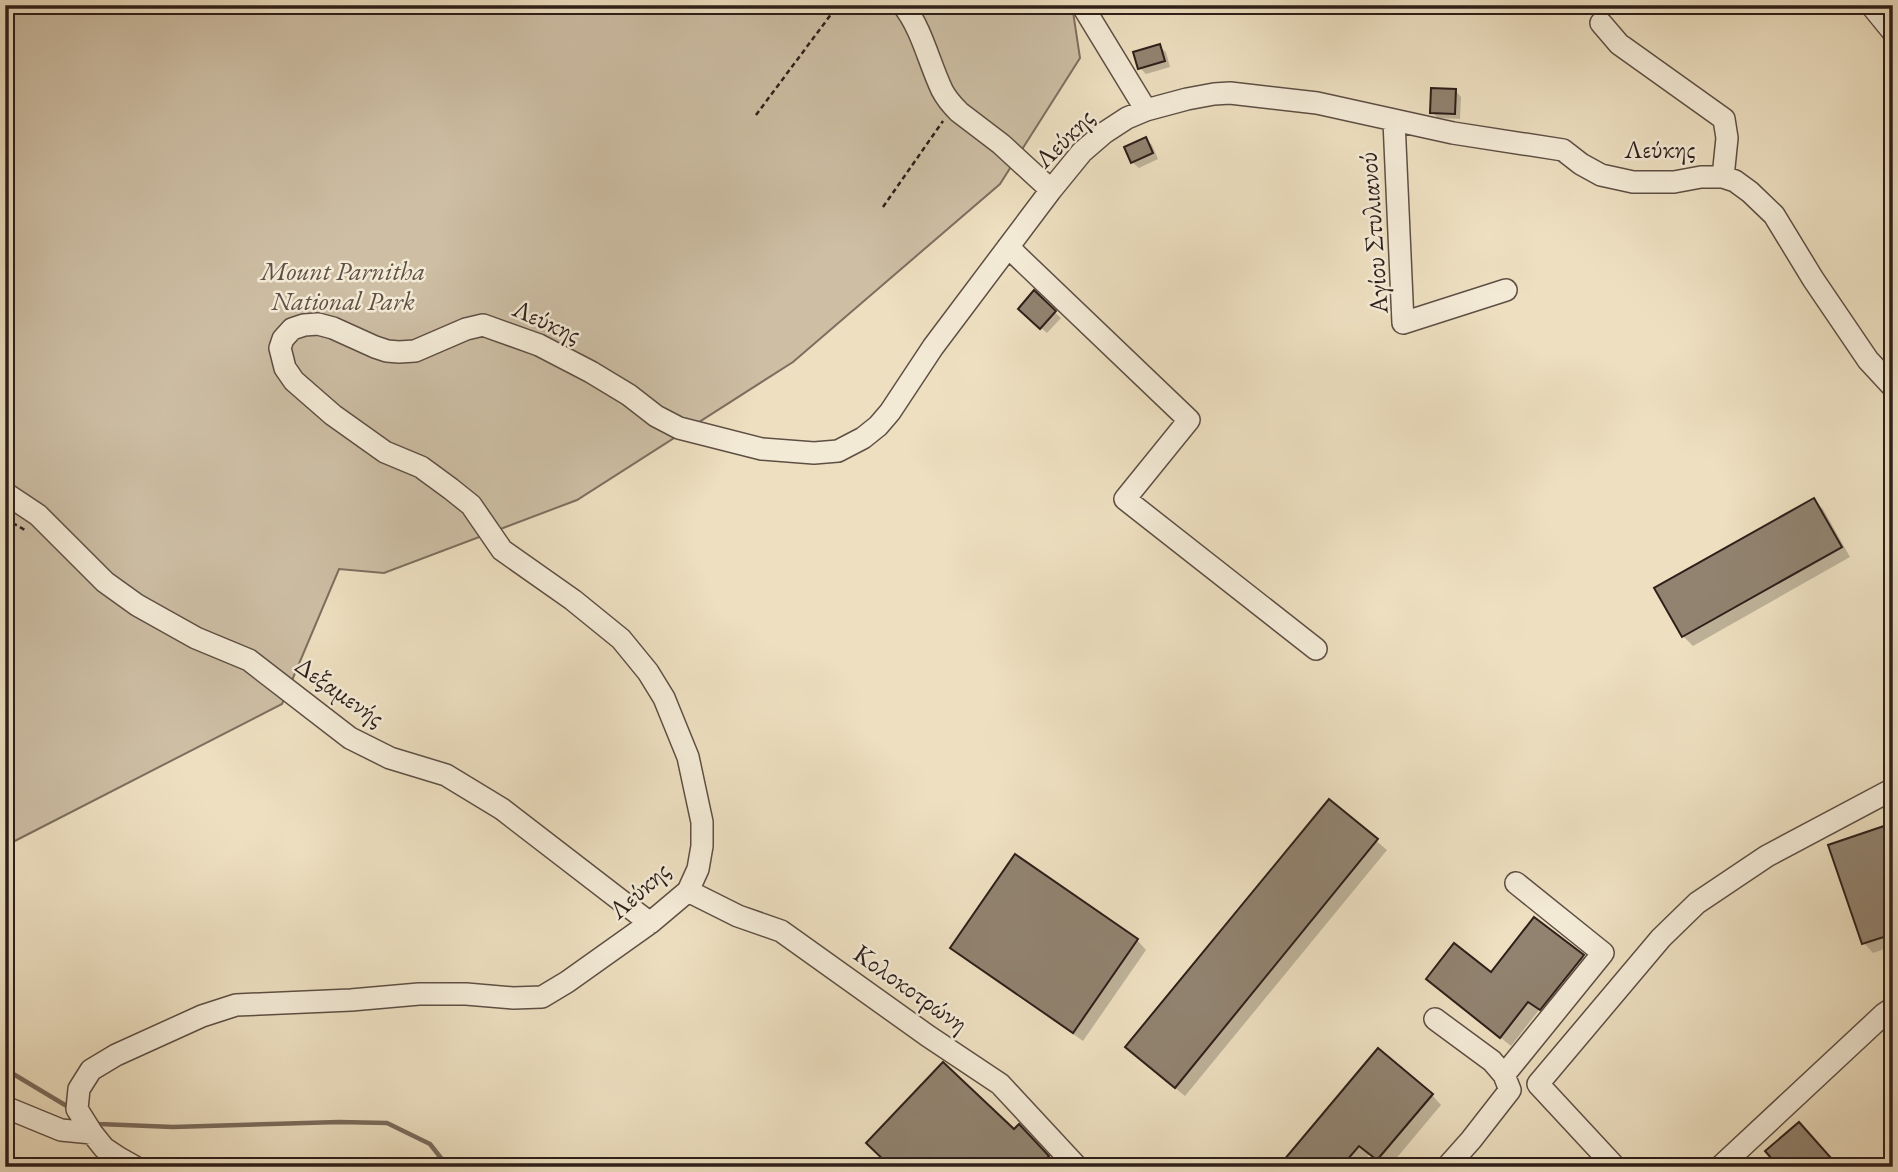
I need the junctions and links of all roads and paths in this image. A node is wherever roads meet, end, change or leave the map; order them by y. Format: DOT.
graph roads {
  1 [pos="838,5"];
  2 [pos="903,5"];
  3 [pos="1082,5"];
  4 [pos="1871,5"];
  5 [pos="1601,23"];
  6 [pos="1893,32"];
  7 [pos="954,106"];
  8 [pos="1146,110"];
  9 [pos="756,115"];
  10 [pos="1394,121"];
  11 [pos="1723,177"];
  12 [pos="1051,190"];
  13 [pos="883,207"];
  14 [pos="1008,247"];
  15 [pos="1506,290"];
  16 [pos="1893,387"];
  17 [pos="5,493"];
  18 [pos="1316,649"];
  19 [pos="1893,789"];
  20 [pos="1516,883"];
  21 [pos="688,891"];
  22 [pos="650,923"];
  23 [pos="1893,1008"];
  24 [pos="1435,1018"];
  25 [pos="1504,1075"];
  26 [pos="5,1107"];
  27 [pos="92,1133"];
  28 [pos="135,1167"];
  29 [pos="1077,1167"];
  30 [pos="1447,1167"];
  31 [pos="1615,1167"];
  32 [pos="1720,1167"];
  1 -- 9 [label="path"];
  2 -- 7 [label="street"];
  3 -- 8 [label="street"];
  4 -- 6 [label="street"];
  5 -- 11 [label="street"];
  7 -- 12 [label="street"];
  7 -- 13 [label="path"];
  8 -- 10 [label="street, Λεύκης"];
  8 -- 12 [label="street, Λεύκης"];
  10 -- 11 [label="street, Λεύκης"];
  10 -- 15 [label="street, Αγίου Στυλιανού"];
  11 -- 16 [label="street, Λεύκης"];
  12 -- 14 [label="street, Λεύκης"];
  14 -- 18 [label="street"];
  14 -- 21 [label="street, Λεύκης"];
  17 -- 22 [label="street, Δεξαμενής"];
  19 -- 31 [label="street"];
  20 -- 25 [label="street"];
  21 -- 22 [label="street, Λεύκης"];
  21 -- 29 [label="street, Κολοκοτρώνη"];
  22 -- 27 [label="street, Λεύκης"];
  23 -- 32 [label="street"];
  24 -- 25 [label="street"];
  25 -- 30 [label="street"];
  26 -- 27 [label="street"];
  27 -- 28 [label="street, Λεύκης"];
}
